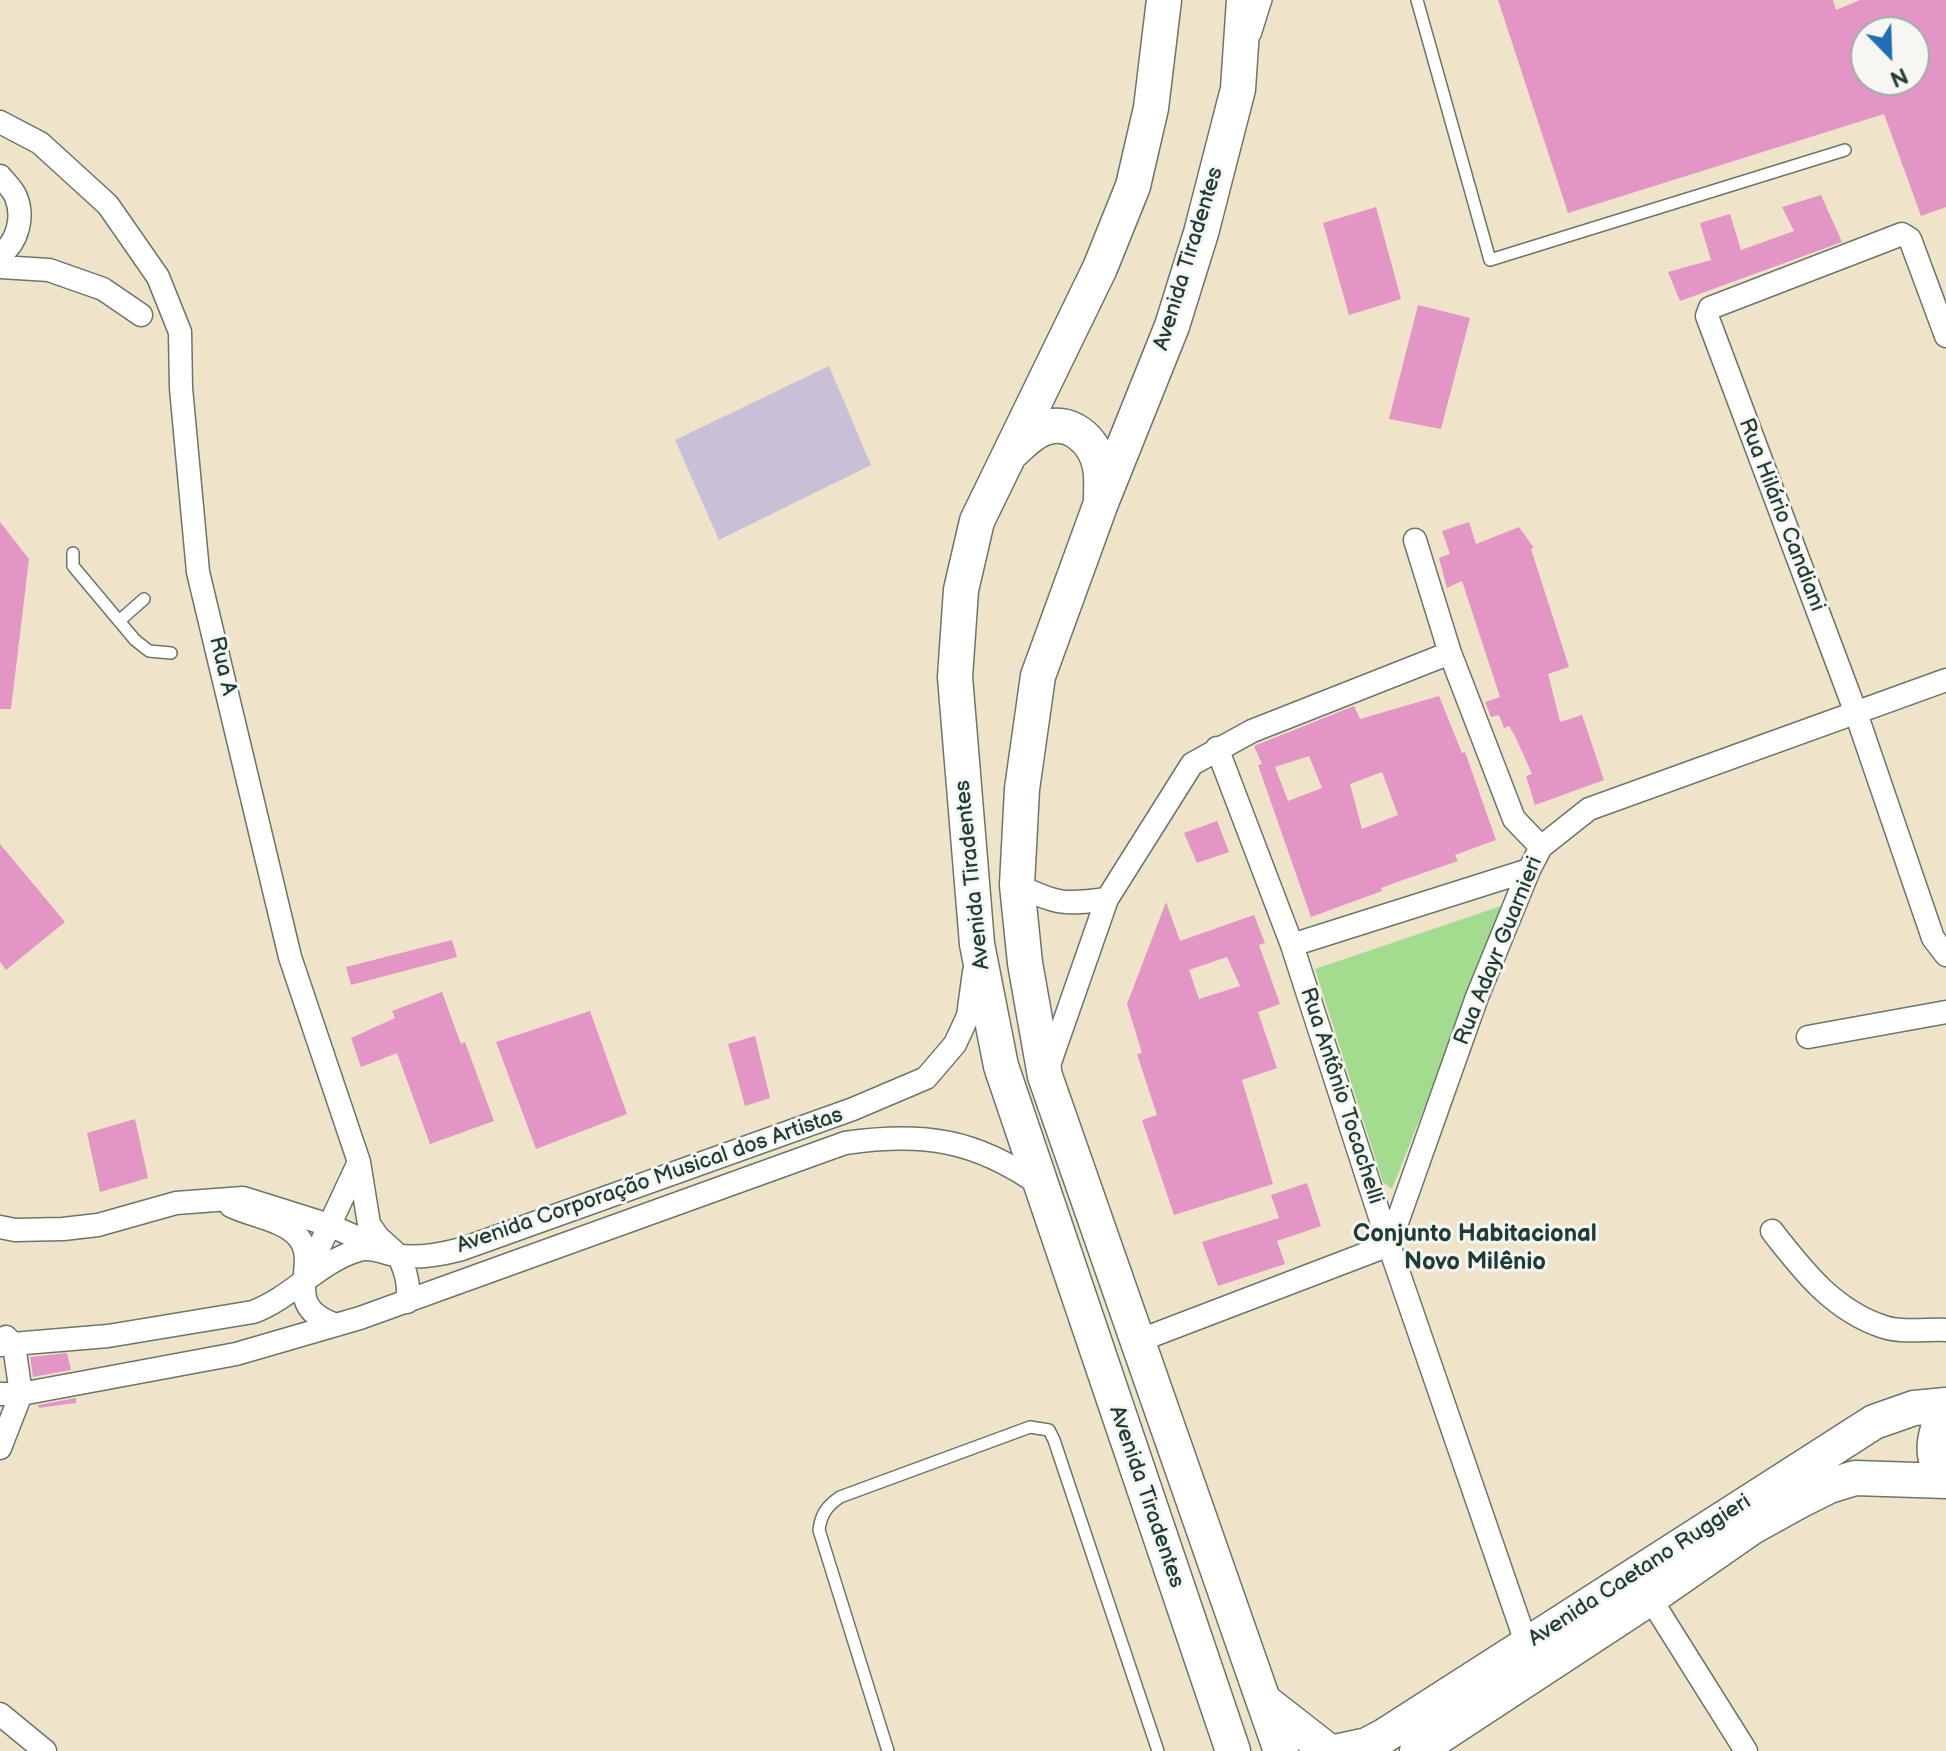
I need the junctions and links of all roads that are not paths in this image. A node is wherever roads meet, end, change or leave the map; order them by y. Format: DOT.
graph roads {
  1 [pos="1164,0"];
  2 [pos="1244,0"];
  3 [pos="1266,0"];
  4 [pos="1417,0"];
  5 [pos="1238,89"];
  6 [pos="0,122"];
  7 [pos="1845,150"];
  8 [pos="0,176"];
  9 [pos="0,255"];
  10 [pos="0,267"];
  11 [pos="141,315"];
  12 [pos="1946,336"];
  13 [pos="1012,452"];
  14 [pos="1101,503"];
  15 [pos="1415,540"];
  16 [pos="73,553"];
  17 [pos="144,599"];
  18 [pos="119,621"];
  19 [pos="171,653"];
  20 [pos="1450,653"];
  21 [pos="1946,680"];
  22 [pos="1856,713"];
  23 [pos="1217,748"];
  24 [pos="1541,847"];
  25 [pos="1529,870"];
  26 [pos="1017,885"];
  27 [pos="1107,899"];
  28 [pos="1946,906"];
  29 [pos="1924,914"];
  30 [pos="977,944"];
  31 [pos="1292,945"];
  32 [pos="1946,955"];
  33 [pos="1946,1012"];
  34 [pos="1808,1037"];
  35 [pos="1045,1076"];
  36 [pos="853,1109"];
  37 [pos="864,1141"];
  38 [pos="359,1162"];
  39 [pos="1040,1185"];
  40 [pos="220,1200"];
  41 [pos="329,1225"];
  42 [pos="0,1227"];
  43 [pos="1772,1231"];
  44 [pos="1389,1245"];
  45 [pos="399,1256"];
  46 [pos="302,1284"];
  47 [pos="407,1302"];
  48 [pos="336,1325"];
  49 [pos="1946,1330"];
  50 [pos="5,1340"];
  51 [pos="1138,1341"];
  52 [pos="10,1394"];
  53 [pos="1946,1406"];
  54 [pos="0,1448"];
  55 [pos="1946,1480"];
  56 [pos="1650,1598"];
  57 [pos="1532,1658"];
  58 [pos="1264,1701"];
  59 [pos="0,1714"];
  60 [pos="1230,1750"];
  61 [pos="45,1751"];
  62 [pos="888,1751"];
  63 [pos="1158,1751"];
  64 [pos="1281,1751"];
  65 [pos="1328,1751"];
  66 [pos="1339,1751"];
  67 [pos="1417,1751"];
  68 [pos="1746,1751"];
  1 -- 13 [label="main road, Avenida Tiradentes"];
  2 -- 5 [label="main road, Avenida Tiradentes"];
  3 -- 5 [label="lane"];
  4 -- 7 [label="lane"];
  5 -- 14 [label="main road, Avenida Tiradentes"];
  6 -- 38 [label="street, Rua A"];
  8 -- 9 [label="street"];
  10 -- 11 [label="street"];
  12 -- 22 [label="street, Rua Hilário Candiani"];
  13 -- 14 [label="main road"];
  13 -- 30 [label="main road, Avenida Tiradentes"];
  14 -- 26 [label="main road, Avenida Tiradentes"];
  15 -- 20 [label="street"];
  16 -- 18 [label="lane"];
  17 -- 18 [label="lane"];
  18 -- 19 [label="lane"];
  20 -- 23 [label="street"];
  20 -- 24 [label="street"];
  21 -- 22 [label="street, Rua Adayr Guarnieri"];
  22 -- 24 [label="street, Rua Adayr Guarnieri"];
  22 -- 29 [label="street, Rua Hilário Candiani"];
  23 -- 27 [label="street"];
  23 -- 31 [label="street, Rua Antônio Tocachelli"];
  24 -- 25 [label="street, Rua Adayr Guarnieri"];
  25 -- 31 [label="street"];
  25 -- 44 [label="street, Rua Adayr Guarnieri"];
  26 -- 27 [label="street"];
  26 -- 35 [label="main road, Avenida Tiradentes"];
  27 -- 35 [label="street"];
  28 -- 29 [label="street"];
  29 -- 32 [label="street, Rua Hilário Candiani"];
  30 -- 36 [label="street, Avenida Corporação Musical dos Artistas"];
  30 -- 39 [label="main road, Avenida Tiradentes"];
  31 -- 44 [label="street, Rua Antônio Tocachelli"];
  33 -- 34 [label="street"];
  35 -- 51 [label="main road, Avenida Tiradentes"];
  36 -- 37 [label="street"];
  36 -- 45 [label="street, Avenida Corporação Musical dos Artistas"];
  37 -- 39 [label="street, Avenida Corporação Musical dos Artistas"];
  37 -- 47 [label="street, Avenida Corporação Musical dos Artistas"];
  38 -- 41 [label="street"];
  38 -- 45 [label="street, Rua A"];
  39 -- 60 [label="main road, Avenida Tiradentes"];
  40 -- 41 [label="street"];
  40 -- 42 [label="street"];
  40 -- 46 [label="street"];
  41 -- 45 [label="street"];
  41 -- 46 [label="street"];
  43 -- 49 [label="street"];
  44 -- 51 [label="street"];
  44 -- 57 [label="street, Rua Antônio Tocachelli"];
  45 -- 46 [label="street, Avenida Corporação Musical dos Artistas"];
  45 -- 47 [label="street"];
  46 -- 48 [label="street"];
  46 -- 50 [label="street, Avenida Corporação Musical dos Artistas"];
  47 -- 48 [label="street, Avenida Corporação Musical dos Artistas"];
  48 -- 52 [label="street, Avenida Corporação Musical dos Artistas"];
  50 -- 52 [label="street"];
  51 -- 58 [label="main road, Avenida Tiradentes"];
  52 -- 54 [label="street"];
  53 -- 55 [label="main road"];
  53 -- 57 [label="main road, Avenida Caetano Ruggieri"];
  55 -- 56 [label="main road, Avenida Caetano Ruggieri"];
  56 -- 57 [label="main road, Avenida Caetano Ruggieri"];
  56 -- 68 [label="street"];
  57 -- 66 [label="main road, Avenida Caetano Ruggieri"];
  57 -- 67 [label="main road, Avenida Caetano Ruggieri"];
  58 -- 64 [label="main road, Avenida Tiradentes"];
  58 -- 65 [label="main road"];
  59 -- 61 [label="street"];
  62 -- 63 [label="lane"];
}
